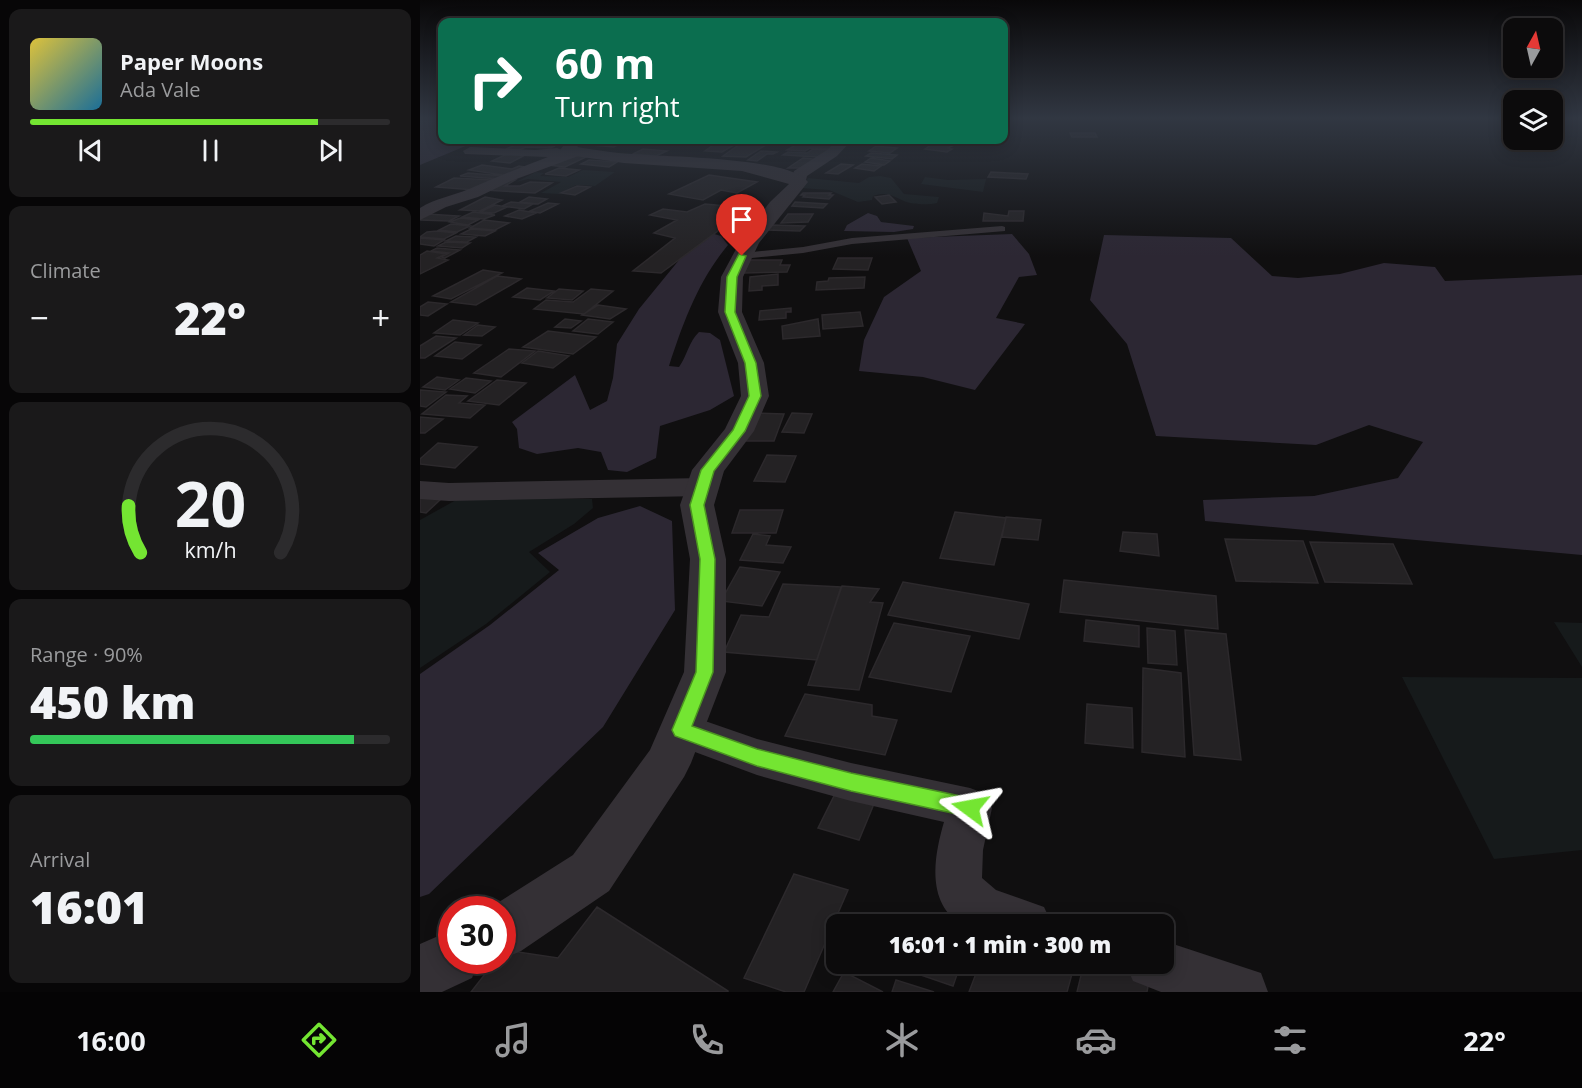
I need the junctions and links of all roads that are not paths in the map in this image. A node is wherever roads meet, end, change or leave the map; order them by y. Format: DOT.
graph roads {
  1 [pos="536,164"];
  2 [pos="719,164"];
  3 [pos="814,164"];
  4 [pos="799,182"];
  5 [pos="420,216"];
  6 [pos="1002,229"];
  7 [pos="742,256"];
  8 [pos="702,487"];
  9 [pos="420,490"];
  10 [pos="682,730"];
  11 [pos="995,914"];
  12 [pos="516,923"];
  13 [pos="438,965"];
  14 [pos="1174,970"];
  15 [pos="420,973"];
  16 [pos="1242,992"];
  1 -- 5 [label="street"];
  2 -- 4 [label="street"];
  3 -- 4 [label="street"];
  4 -- 7 [label="street"];
  6 -- 7 [label="lane"];
  7 -- 8 [label="street"];
  8 -- 9 [label="street"];
  8 -- 10 [label="street"];
  10 -- 11 [label="street"];
  10 -- 12 [label="street"];
  13 -- 15 [label="street"];
  14 -- 16 [label="street"];
}
